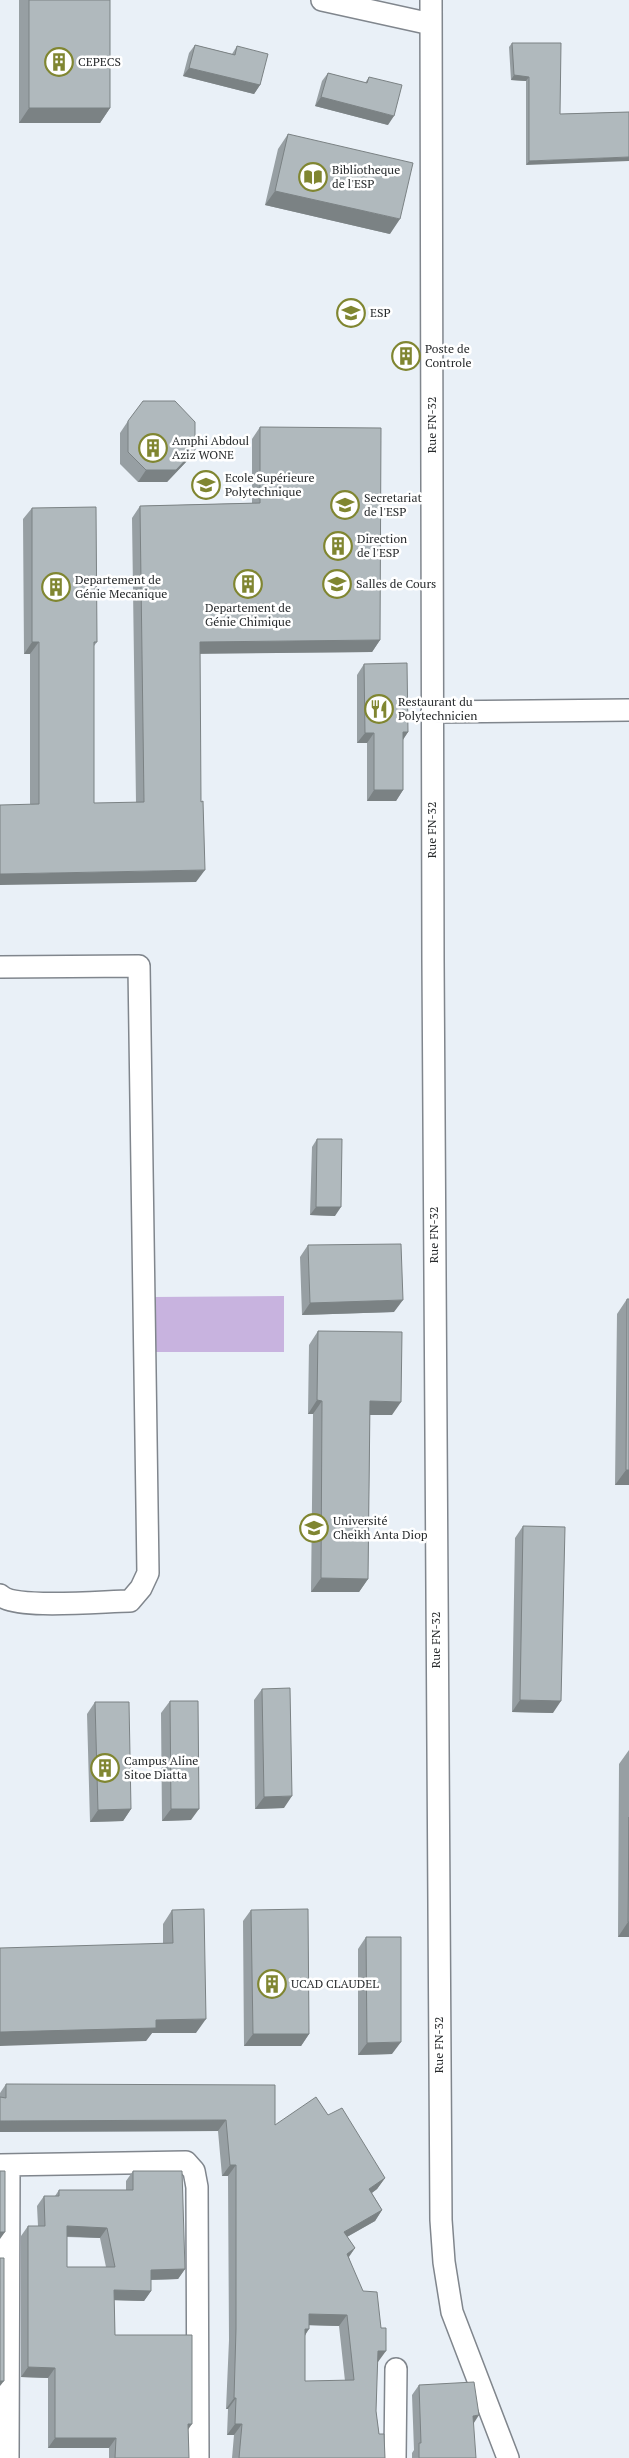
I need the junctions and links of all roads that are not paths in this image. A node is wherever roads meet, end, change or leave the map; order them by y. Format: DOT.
graph roads {
  1 [pos="322,0"];
  2 [pos="431,0"];
  3 [pos="430,24"];
  4 [pos="629,710"];
  5 [pos="432,712"];
  6 [pos="0,967"];
  7 [pos="0,1595"];
  8 [pos="4,2165"];
  9 [pos="396,2369"];
  10 [pos="8,2458"];
  11 [pos="198,2458"];
  12 [pos="396,2458"];
  13 [pos="508,2458"];
  1 -- 3 [label="street"];
  2 -- 3 [label="street, Rue FN-32"];
  3 -- 5 [label="street, Rue FN-32"];
  4 -- 5 [label="street"];
  5 -- 13 [label="street, Rue FN-32"];
  6 -- 7 [label="street"];
  8 -- 10 [label="street"];
  8 -- 11 [label="street"];
  9 -- 12 [label="street"];
}
